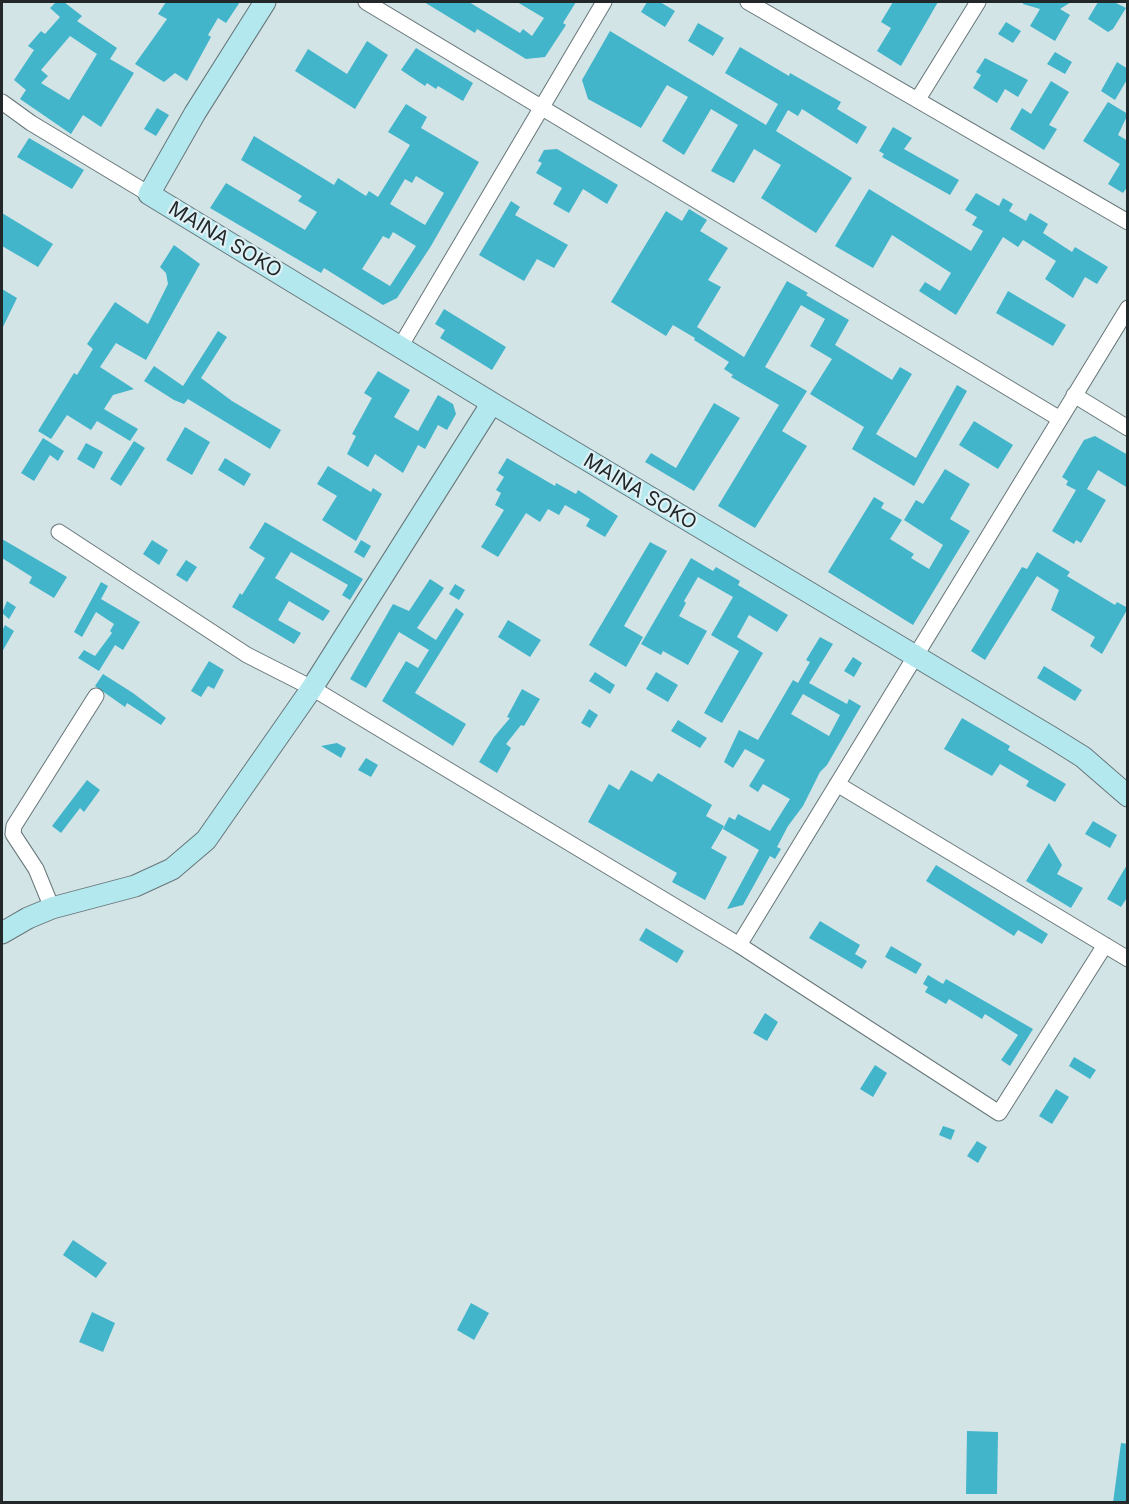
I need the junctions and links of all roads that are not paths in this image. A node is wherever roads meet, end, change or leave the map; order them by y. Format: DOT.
graph roads {
  1 [pos="265,2"];
  2 [pos="366,2"];
  3 [pos="604,2"];
  4 [pos="748,2"];
  5 [pos="978,2"];
  6 [pos="918,99"];
  7 [pos="2,102"];
  8 [pos="542,108"];
  9 [pos="149,194"];
  10 [pos="1128,222"];
  11 [pos="1128,308"];
  12 [pos="400,347"];
  13 [pos="1074,395"];
  14 [pos="492,403"];
  15 [pos="1060,419"];
  16 [pos="1128,428"];
  17 [pos="58,532"];
  18 [pos="915,657"];
  19 [pos="312,688"];
  20 [pos="96,696"];
  21 [pos="837,784"];
  22 [pos="1128,796"];
  23 [pos="52,908"];
  24 [pos="2,933"];
  25 [pos="739,945"];
  26 [pos="1105,945"];
  27 [pos="1128,959"];
  1 -- 9 [label="street"];
  2 -- 8 [label="street"];
  3 -- 8 [label="street"];
  4 -- 6 [label="street"];
  5 -- 6 [label="street"];
  6 -- 10 [label="street"];
  7 -- 9 [label="street"];
  8 -- 12 [label="street"];
  8 -- 15 [label="street"];
  9 -- 12 [label="street, MAINA SOKO"];
  11 -- 13 [label="street"];
  12 -- 14 [label="street, MAINA SOKO"];
  13 -- 15 [label="street"];
  13 -- 16 [label="street"];
  14 -- 18 [label="street, MAINA SOKO"];
  14 -- 19 [label="street"];
  15 -- 18 [label="street"];
  17 -- 19 [label="street"];
  18 -- 21 [label="street"];
  18 -- 22 [label="street, MAINA SOKO"];
  19 -- 23 [label="street"];
  19 -- 25 [label="street"];
  20 -- 23 [label="street"];
  21 -- 25 [label="street"];
  21 -- 26 [label="street"];
  23 -- 24 [label="street"];
  25 -- 26 [label="street"];
  26 -- 27 [label="street"];
}
